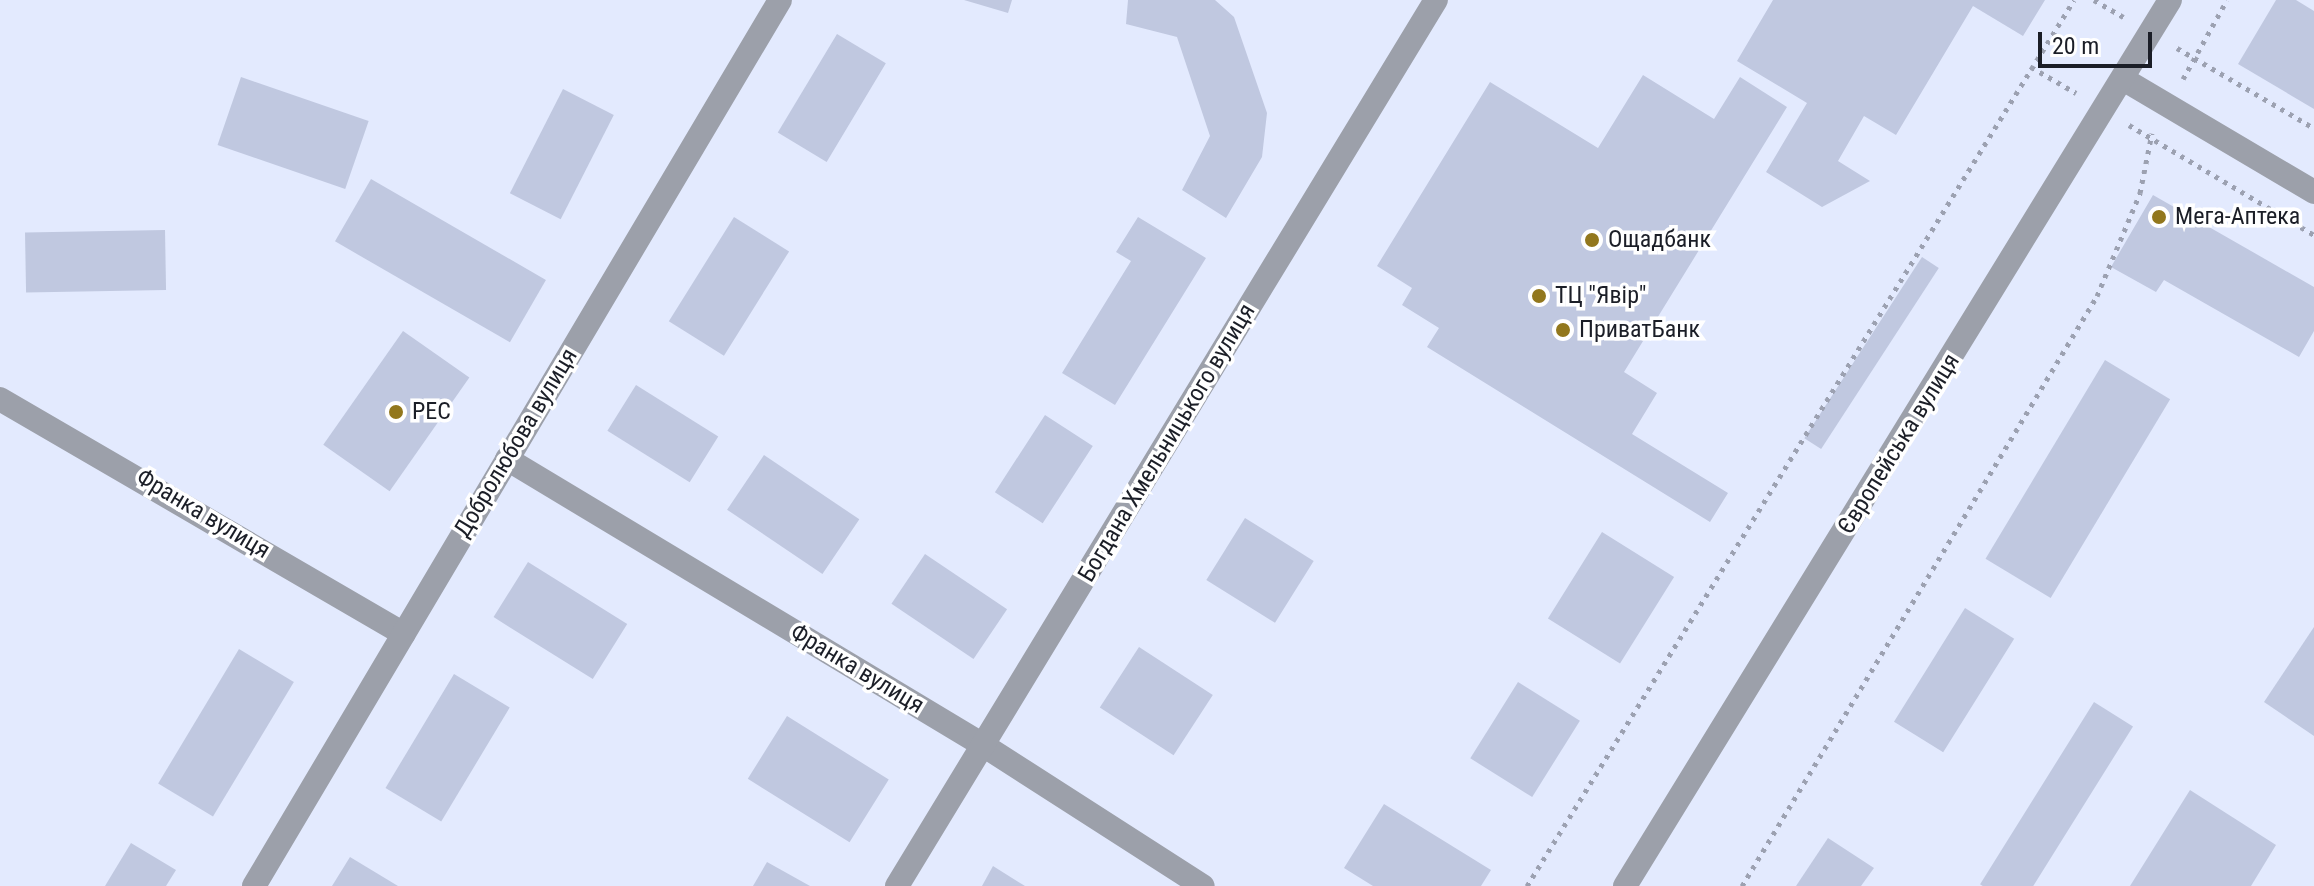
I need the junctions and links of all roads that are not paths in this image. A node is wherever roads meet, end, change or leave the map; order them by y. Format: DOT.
graph roads {
  1 [pos="780,0"];
  2 [pos="1436,0"];
  3 [pos="2170,0"];
  4 [pos="2123,79"];
  5 [pos="2314,192"];
  6 [pos="0,399"];
  7 [pos="507,459"];
  8 [pos="403,634"];
  9 [pos="983,745"];
  10 [pos="254,886"];
  11 [pos="897,886"];
  12 [pos="1203,886"];
  13 [pos="1625,886"];
  1 -- 7 [label="street, Добролюбова вулиця"];
  2 -- 9 [label="street, Богдана Хмельницького вулиця"];
  3 -- 4 [label="street, Європейська вулиця"];
  4 -- 5 [label="street"];
  4 -- 13 [label="street, Європейська вулиця"];
  6 -- 8 [label="street, Франка вулиця"];
  7 -- 8 [label="street, Добролюбова вулиця"];
  7 -- 9 [label="street, Франка вулиця"];
  8 -- 10 [label="street, Добролюбова вулиця"];
  9 -- 11 [label="street, Богдана Хмельницького вулиця"];
  9 -- 12 [label="street, Франка вулиця"];
}
